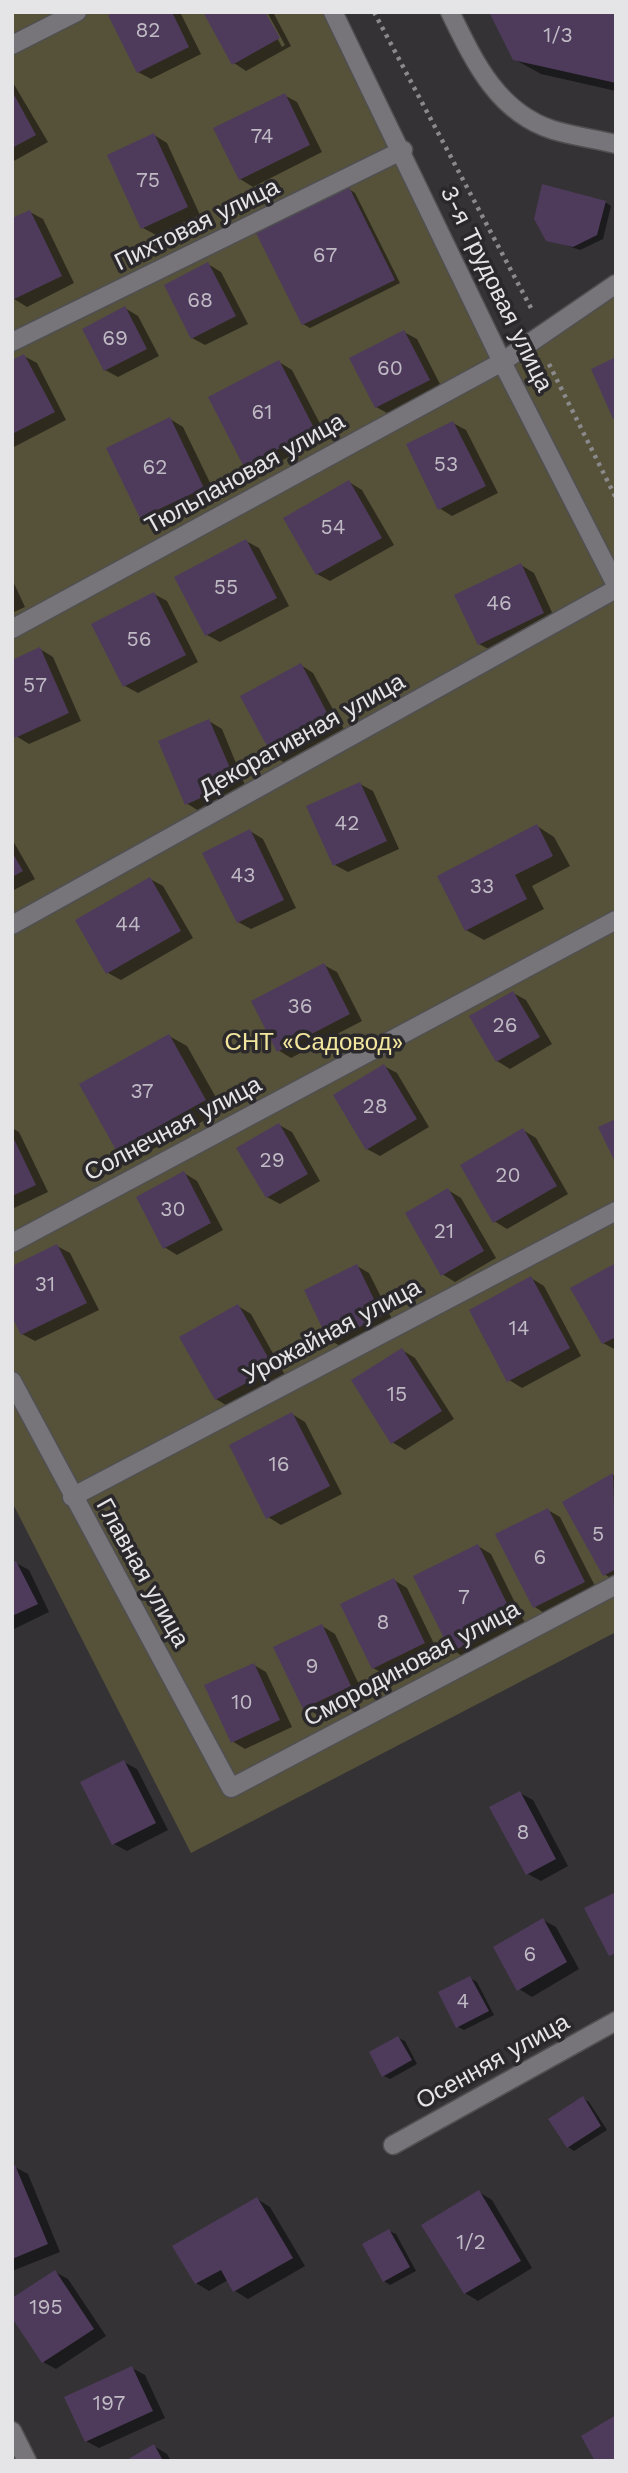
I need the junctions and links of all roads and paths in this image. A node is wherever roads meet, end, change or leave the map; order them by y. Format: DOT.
graph roads {
  1 [pos="78,12"];
  2 [pos="333,12"];
  3 [pos="374,12"];
  4 [pos="450,12"];
  5 [pos="12,45"];
  6 [pos="616,144"];
  7 [pos="402,150"];
  8 [pos="616,284"];
  9 [pos="539,336"];
  10 [pos="12,342"];
  11 [pos="502,362"];
  12 [pos="616,498"];
  13 [pos="616,587"];
  14 [pos="12,629"];
  15 [pos="616,920"];
  16 [pos="12,925"];
  17 [pos="616,1211"];
  18 [pos="12,1243"];
  19 [pos="12,1381"];
  20 [pos="72,1497"];
  21 [pos="616,1584"];
  22 [pos="231,1788"];
  23 [pos="616,2021"];
  24 [pos="393,2146"];
  25 [pos="12,2431"];
  26 [pos="27,2461"];
  1 -- 5 [label="street"];
  2 -- 7 [label="street, 3-я Трудовая улица"];
  3 -- 9 [label="path"];
  4 -- 6 [label="street"];
  7 -- 10 [label="street, Пихтовая улица"];
  7 -- 11 [label="street, 3-я Трудовая улица"];
  8 -- 9 [label="street, Тюльпановая улица"];
  9 -- 11 [label="street, Тюльпановая улица"];
  9 -- 12 [label="path"];
  11 -- 13 [label="street, 3-я Трудовая улица"];
  11 -- 14 [label="street, Тюльпановая улица"];
  13 -- 16 [label="street, Декоративная улица"];
  15 -- 18 [label="street, Солнечная улица"];
  17 -- 20 [label="street, Урожайная улица"];
  19 -- 20 [label="street, Главная улица"];
  20 -- 22 [label="street, Главная улица"];
  21 -- 22 [label="street, Смородиновая улица"];
  23 -- 24 [label="street, Осенняя улица"];
  25 -- 26 [label="street"];
}
